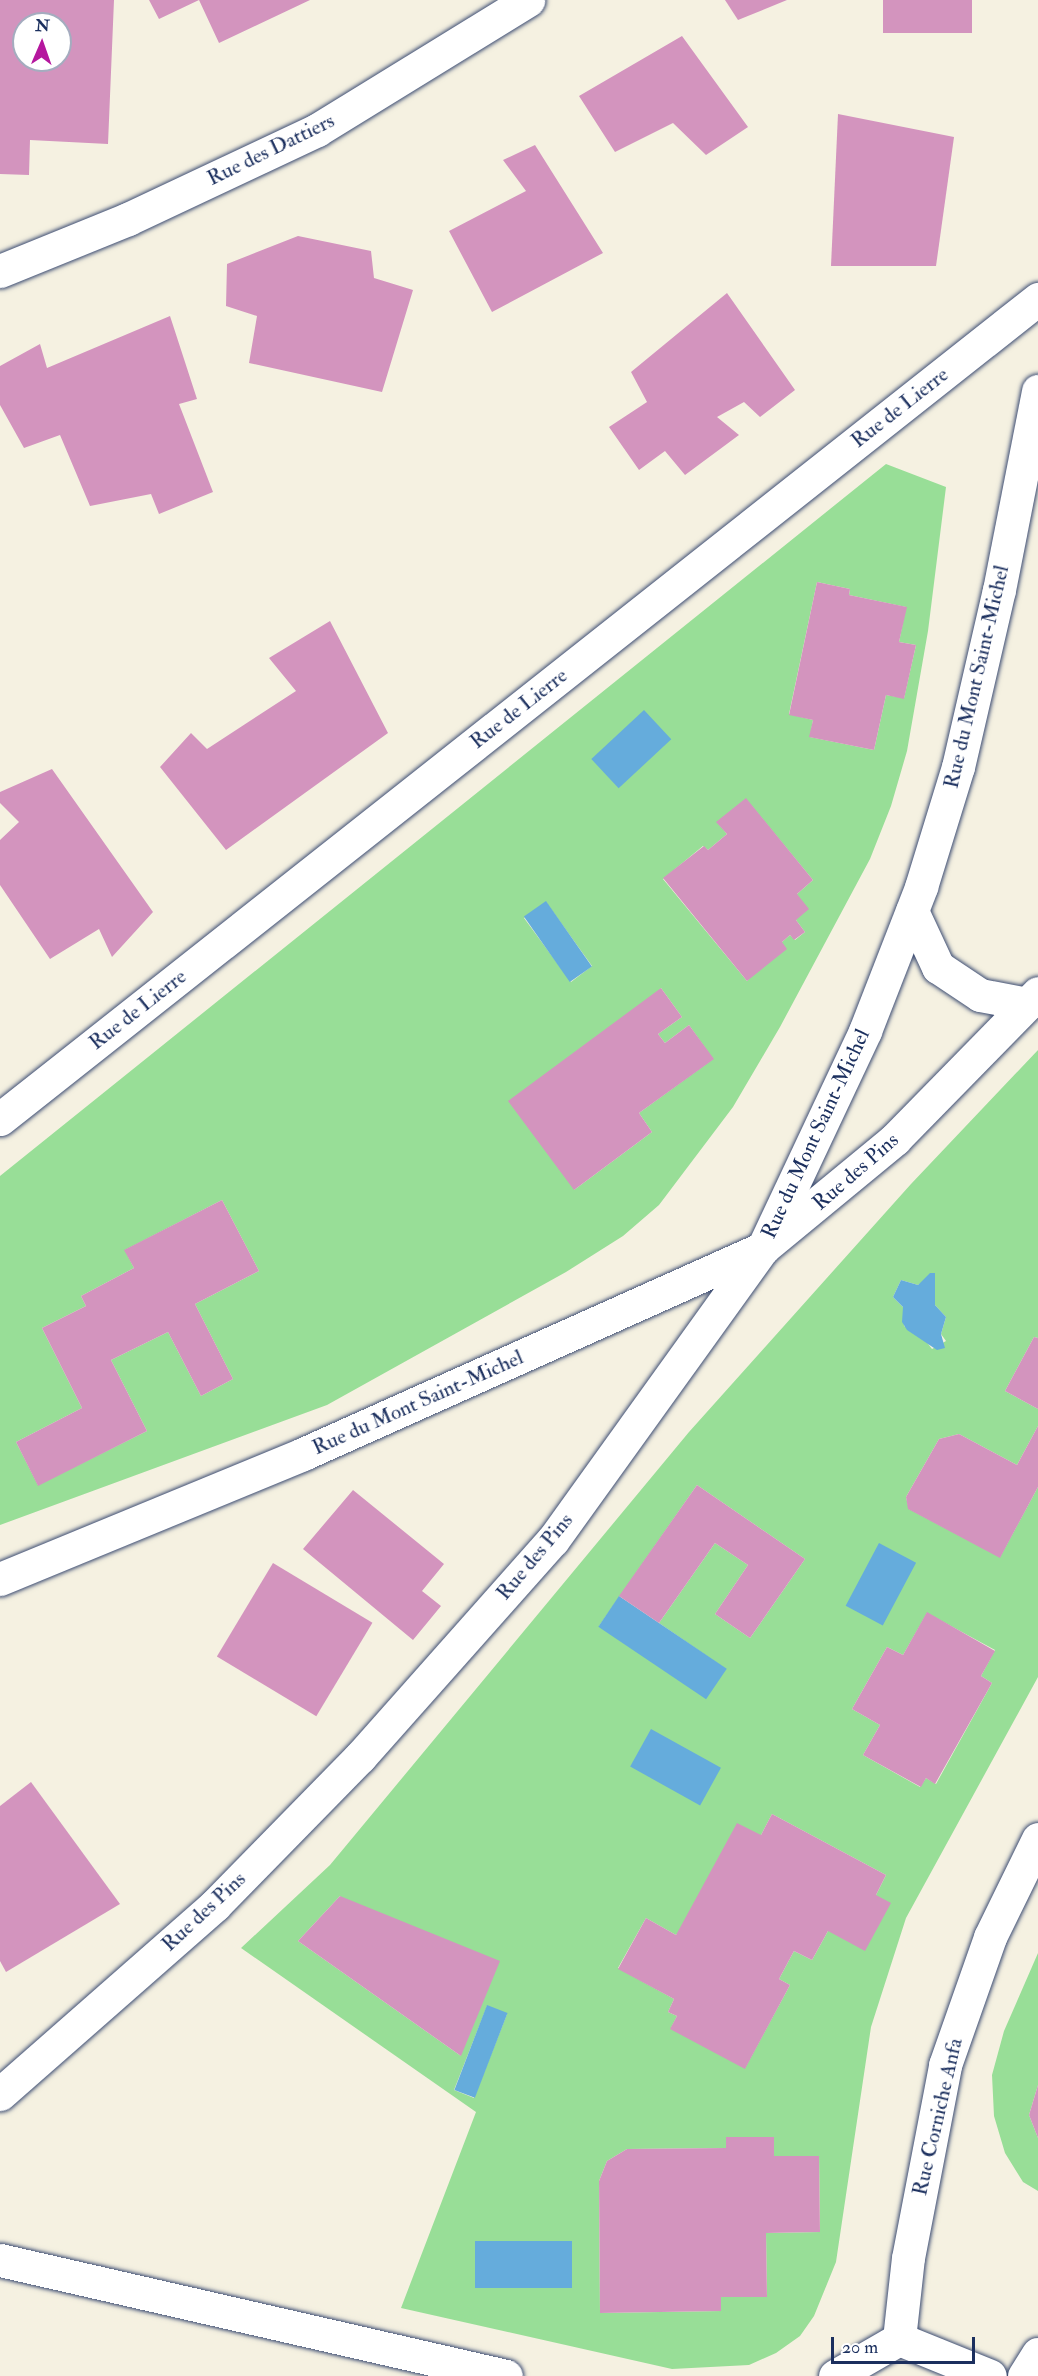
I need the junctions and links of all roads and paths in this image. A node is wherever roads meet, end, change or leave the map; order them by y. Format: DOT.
graph roads {
  1 [pos="528,0"];
  2 [pos="0,271"];
  3 [pos="1038,299"];
  4 [pos="1038,391"];
  5 [pos="912,911"];
  6 [pos="1032,998"];
  7 [pos="0,1119"];
  8 [pos="763,1248"];
  9 [pos="0,1579"];
  10 [pos="1038,1839"];
  11 [pos="0,2094"];
  12 [pos="0,2260"];
  13 [pos="899,2339"];
  14 [pos="1038,2354"];
  15 [pos="506,2376"];
  16 [pos="835,2376"];
  17 [pos="990,2376"];
  18 [pos="1024,2376"];
  1 -- 2 [label="street, Rue des Dattiers"];
  3 -- 7 [label="street, Rue de Lierre"];
  4 -- 5 [label="street, Rue du Mont Saint-Michel"];
  5 -- 6 [label="street"];
  5 -- 8 [label="street, Rue du Mont Saint-Michel"];
  6 -- 8 [label="street, Rue des Pins"];
  8 -- 9 [label="street, Rue du Mont Saint-Michel"];
  8 -- 11 [label="street, Rue des Pins"];
  10 -- 13 [label="street, Rue Corniche Anfa"];
  12 -- 15 [label="street"];
  13 -- 16 [label="street"];
  13 -- 17 [label="street"];
  14 -- 18 [label="street"];
}
